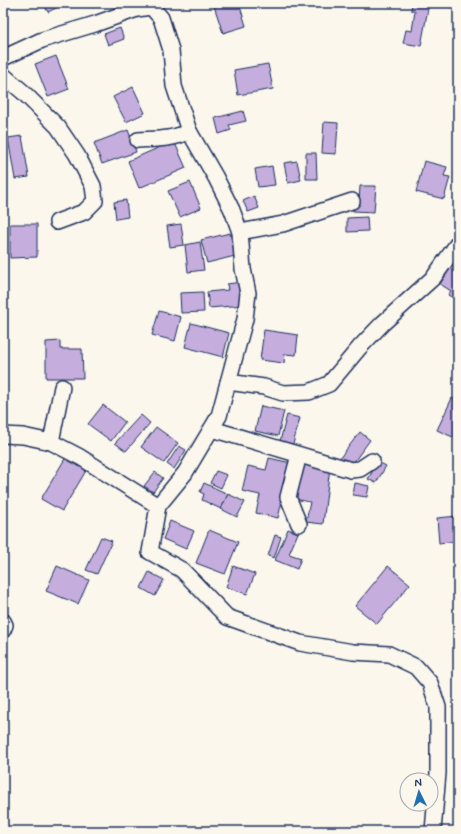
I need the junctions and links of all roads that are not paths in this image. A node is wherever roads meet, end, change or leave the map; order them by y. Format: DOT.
graph roads {
  1 [pos="149,5"];
  2 [pos="3,58"];
  3 [pos="3,75"];
  4 [pos="189,132"];
  5 [pos="138,140"];
  6 [pos="352,201"];
  7 [pos="57,222"];
  8 [pos="240,232"];
  9 [pos="458,243"];
  10 [pos="228,382"];
  11 [pos="62,387"];
  12 [pos="212,429"];
  13 [pos="3,435"];
  14 [pos="51,442"];
  15 [pos="299,455"];
  16 [pos="372,461"];
  17 [pos="158,506"];
  18 [pos="299,524"];
  19 [pos="3,621"];
  20 [pos="3,630"];
  21 [pos="433,831"];
  1 -- 2 [label="street"];
  1 -- 4 [label="street"];
  3 -- 7 [label="street"];
  4 -- 5 [label="street"];
  4 -- 8 [label="street"];
  6 -- 8 [label="street"];
  8 -- 10 [label="street"];
  9 -- 10 [label="street"];
  10 -- 12 [label="street"];
  11 -- 14 [label="street"];
  12 -- 15 [label="street"];
  12 -- 17 [label="street"];
  13 -- 14 [label="street"];
  14 -- 17 [label="street"];
  15 -- 16 [label="street"];
  15 -- 18 [label="street"];
  17 -- 21 [label="street"];
  19 -- 20 [label="street"];
}
